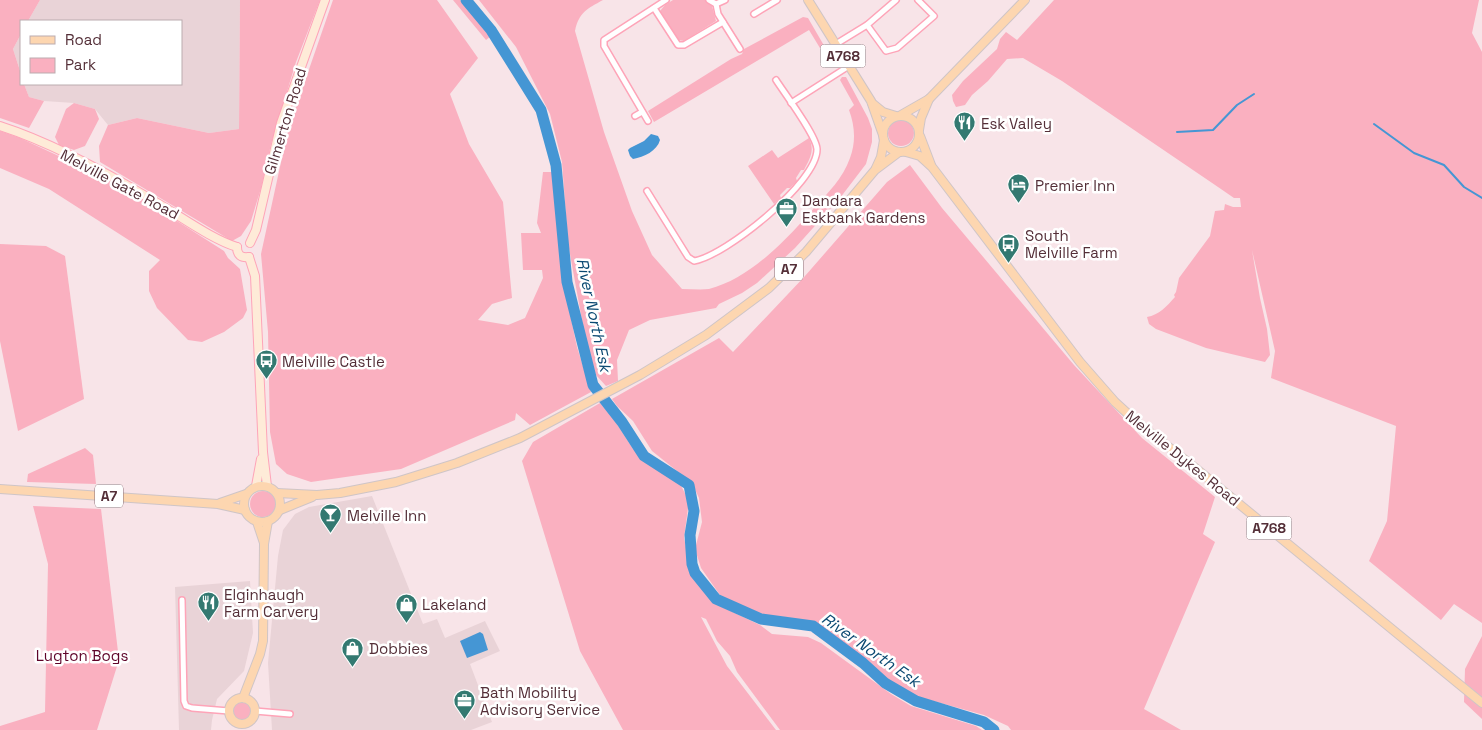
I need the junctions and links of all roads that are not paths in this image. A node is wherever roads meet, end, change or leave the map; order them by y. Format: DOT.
graph roads {
  1 [pos="325,0"];
  2 [pos="666,0"];
  3 [pos="709,0"];
  4 [pos="725,0"];
  5 [pos="776,0"];
  6 [pos="808,0"];
  7 [pos="896,0"];
  8 [pos="918,0"];
  9 [pos="1025,0"];
  10 [pos="716,4"];
  11 [pos="654,8"];
  12 [pos="754,14"];
  13 [pos="723,22"];
  14 [pos="867,25"];
  15 [pos="836,44"];
  16 [pos="740,49"];
  17 [pos="849,66"];
  18 [pos="776,80"];
  19 [pos="930,99"];
  20 [pos="871,102"];
  21 [pos="791,103"];
  22 [pos="642,112"];
  23 [pos="898,115"];
  24 [pos="635,116"];
  25 [pos="648,121"];
  26 [pos="0,126"];
  27 [pos="919,133"];
  28 [pos="883,137"];
  29 [pos="902,152"];
  30 [pos="932,167"];
  31 [pos="876,170"];
  32 [pos="647,192"];
  33 [pos="250,243"];
  34 [pos="237,247"];
  35 [pos="249,257"];
  36 [pos="263,452"];
  37 [pos="256,486"];
  38 [pos="267,486"];
  39 [pos="0,489"];
  40 [pos="277,493"];
  41 [pos="246,494"];
  42 [pos="317,495"];
  43 [pos="218,504"];
  44 [pos="245,510"];
  45 [pos="280,510"];
  46 [pos="257,522"];
  47 [pos="268,522"];
  48 [pos="264,544"];
  49 [pos="182,600"];
  50 [pos="243,698"];
  51 [pos="1482,703"];
  52 [pos="229,711"];
  53 [pos="255,711"];
  54 [pos="290,714"];
  55 [pos="243,727"];
  1 -- 33 [label="main road, Gilmerton Road"];
  2 -- 11 [label="street"];
  3 -- 10 [label="street"];
  4 -- 10 [label="street"];
  5 -- 12 [label="street"];
  6 -- 15 [label="main road, A768"];
  7 -- 14 [label="street"];
  8 -- 14 [label="street"];
  9 -- 19 [label="main road"];
  10 -- 13 [label="street"];
  11 -- 13 [label="street"];
  11 -- 22 [label="street"];
  13 -- 16 [label="street"];
  14 -- 15 [label="street"];
  15 -- 17 [label="main road, A768"];
  17 -- 20 [label="main road, A768"];
  17 -- 21 [label="street"];
  18 -- 21 [label="street"];
  19 -- 23 [label="main road"];
  19 -- 27 [label="main road"];
  20 -- 23 [label="main road, A768"];
  20 -- 28 [label="main road, A768"];
  21 -- 32 [label="street"];
  22 -- 24 [label="street"];
  22 -- 25 [label="street"];
  23 -- 27 [label="main road"];
  23 -- 28 [label="main road"];
  26 -- 34 [label="main road, Melville Gate Road"];
  27 -- 29 [label="main road"];
  27 -- 30 [label="main road, Melville Dykes Road / A768"];
  28 -- 29 [label="main road"];
  28 -- 31 [label="main road, A7"];
  29 -- 30 [label="main road, Melville Dykes Road / A768"];
  29 -- 31 [label="main road, A7"];
  30 -- 51 [label="main road, Melville Dykes Road / A768"];
  31 -- 42 [label="main road, A7"];
  33 -- 34 [label="main road"];
  33 -- 35 [label="main road"];
  34 -- 35 [label="main road"];
  35 -- 36 [label="main road"];
  36 -- 37 [label="main road"];
  36 -- 38 [label="main road"];
  37 -- 38 [label="main road"];
  37 -- 41 [label="main road"];
  38 -- 40 [label="main road"];
  39 -- 43 [label="main road, A7"];
  40 -- 42 [label="main road, A7"];
  40 -- 45 [label="main road"];
  41 -- 43 [label="main road, A7"];
  41 -- 44 [label="main road"];
  42 -- 45 [label="main road, A7"];
  43 -- 44 [label="main road, A7"];
  44 -- 46 [label="main road"];
  45 -- 47 [label="main road"];
  46 -- 47 [label="main road"];
  46 -- 48 [label="main road"];
  47 -- 48 [label="main road"];
  48 -- 50 [label="main road"];
  49 -- 52 [label="street"];
  50 -- 52 [label="main road"];
  50 -- 53 [label="main road"];
  52 -- 55 [label="main road"];
  53 -- 54 [label="street"];
  53 -- 55 [label="main road"];
}
